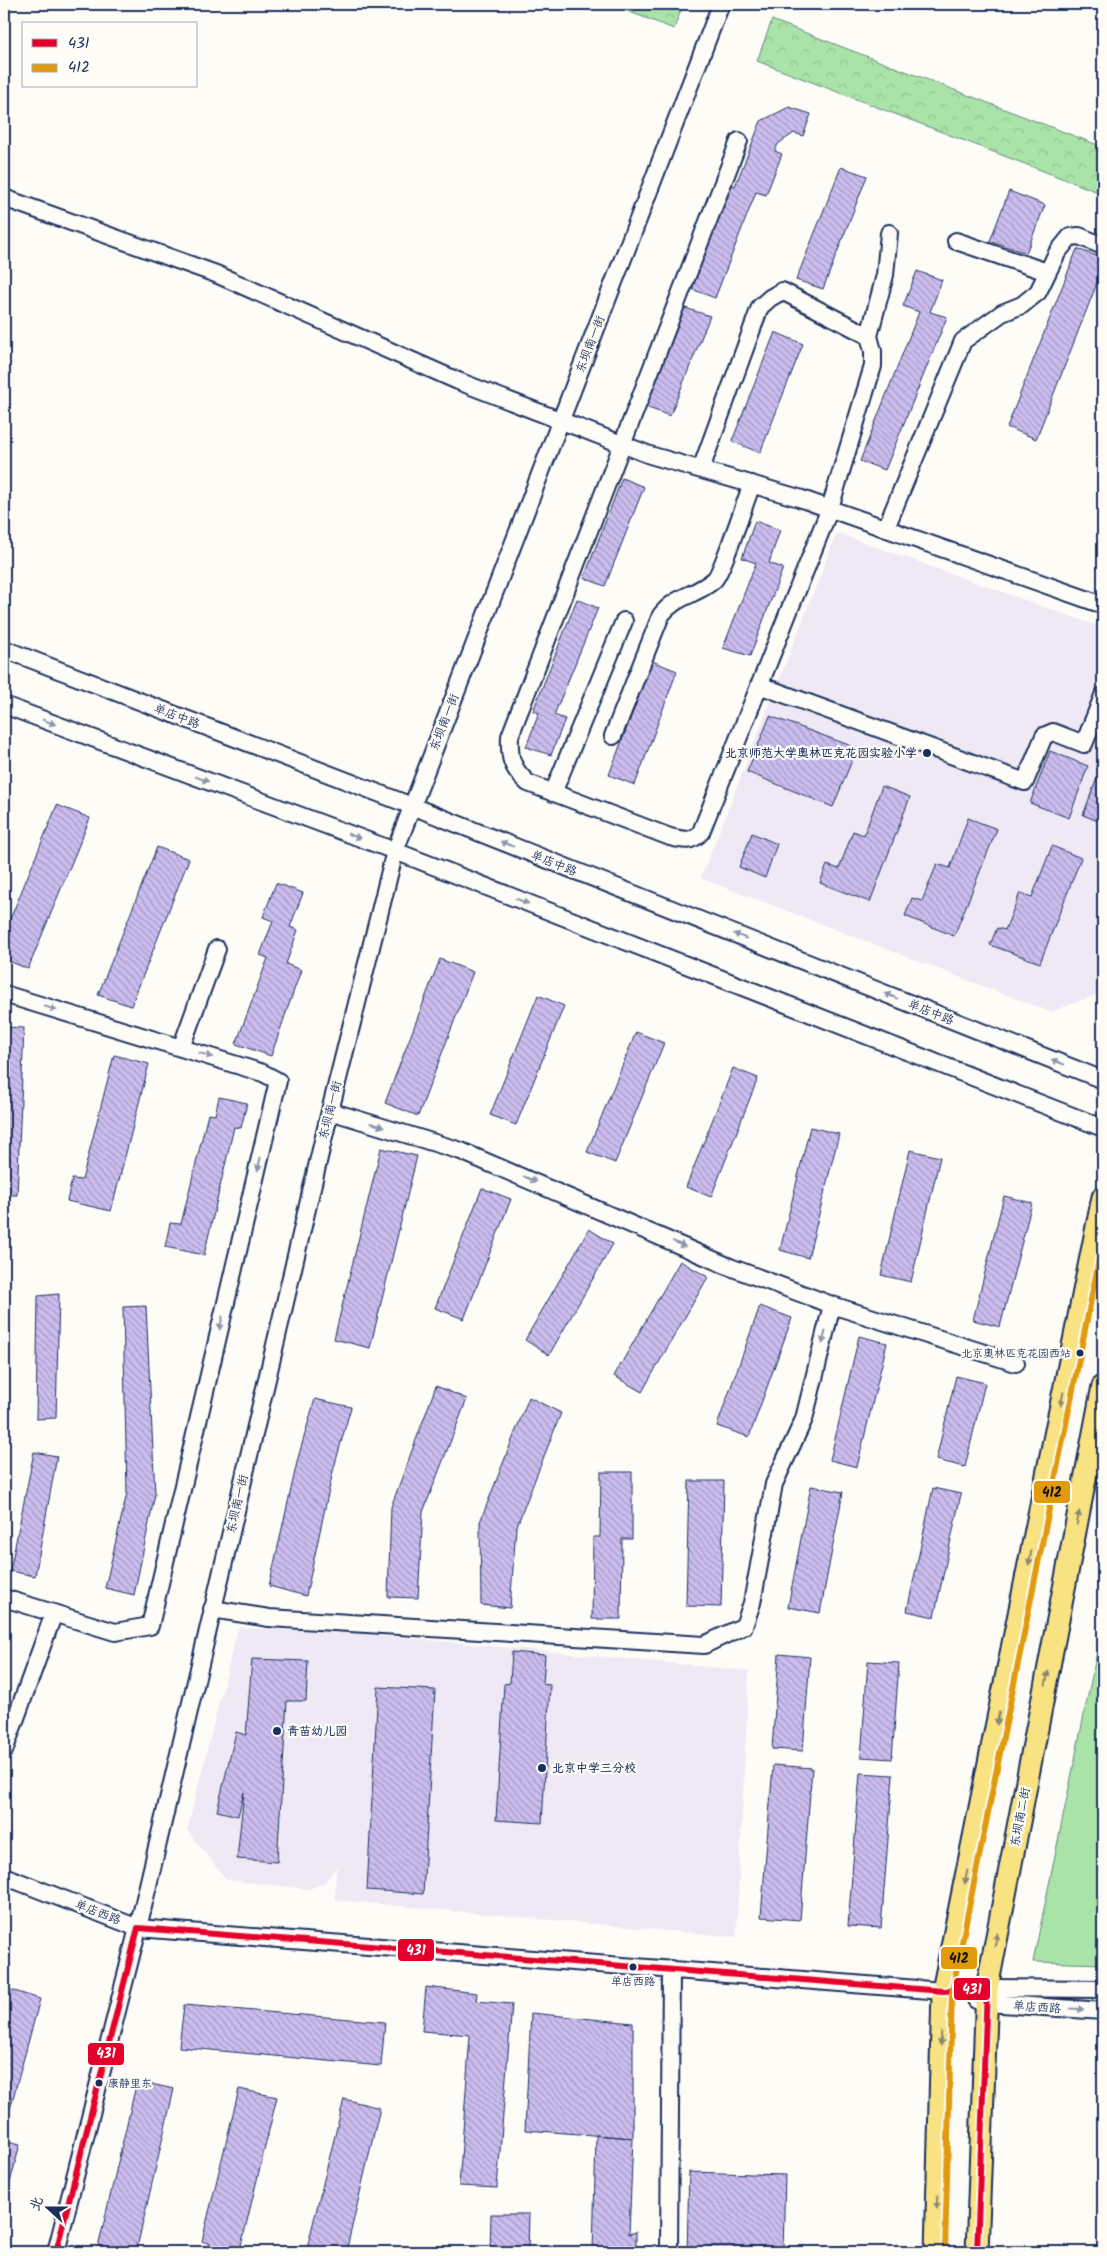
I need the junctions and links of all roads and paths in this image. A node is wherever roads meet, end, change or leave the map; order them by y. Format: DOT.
graph roads {
  1 [pos="721,4"];
  2 [pos="739,141"];
  3 [pos="4,198"];
  4 [pos="889,233"];
  5 [pos="956,240"];
  6 [pos="1103,246"];
  7 [pos="1047,272"];
  8 [pos="869,336"];
  9 [pos="560,420"];
  10 [pos="622,444"];
  11 [pos="701,469"];
  12 [pos="752,484"];
  13 [pos="830,508"];
  14 [pos="886,528"];
  15 [pos="1103,605"];
  16 [pos="624,621"];
  17 [pos="4,649"];
  18 [pos="759,685"];
  19 [pos="1103,696"];
  20 [pos="4,705"];
  21 [pos="613,736"];
  22 [pos="553,793"];
  23 [pos="412,806"];
  24 [pos="394,852"];
  25 [pos="217,948"];
  26 [pos="4,994"];
  27 [pos="181,1048"];
  28 [pos="1103,1080"];
  29 [pos="330,1111"];
  30 [pos="1103,1128"];
  31 [pos="1103,1197"];
  32 [pos="832,1306"];
  33 [pos="1016,1363"];
  34 [pos="1103,1386"];
  35 [pos="4,1598"];
  36 [pos="212,1609"];
  37 [pos="54,1613"];
  38 [pos="4,1751"];
  39 [pos="4,1876"];
  40 [pos="138,1928"];
  41 [pos="671,1968"];
  42 [pos="1103,1989"];
  43 [pos="943,1991"];
  44 [pos="986,1996"];
  45 [pos="1103,2011"];
  46 [pos="56,2252"];
  47 [pos="669,2252"];
  48 [pos="936,2252"];
  49 [pos="977,2252"];
  1 -- 9 [label="street, 东坝南一街"];
  2 -- 10 [label="street"];
  3 -- 9 [label="street"];
  4 -- 8 [label="street"];
  5 -- 7 [label="street"];
  6 -- 7 [label="street"];
  7 -- 14 [label="street"];
  8 -- 11 [label="street"];
  8 -- 13 [label="street"];
  9 -- 10 [label="street"];
  9 -- 23 [label="street, 东坝南一街"];
  10 -- 11 [label="street"];
  10 -- 22 [label="street"];
  11 -- 12 [label="street"];
  12 -- 13 [label="street"];
  12 -- 21 [label="street"];
  13 -- 14 [label="street"];
  13 -- 18 [label="street"];
  14 -- 15 [label="street"];
  16 -- 22 [label="street"];
  17 -- 23 [label="street, 单店中路"];
  18 -- 19 [label="street"];
  18 -- 22 [label="street"];
  20 -- 24 [label="street, one-way"];
  23 -- 24 [label="street, 东坝南一街"];
  28 -- 23 [label="street, 单店中路, one-way"];
  24 -- 29 [label="street, 东坝南一街"];
  24 -- 30 [label="street, one-way"];
  25 -- 27 [label="street"];
  26 -- 27 [label="street, one-way"];
  27 -- 37 [label="street, one-way"];
  29 -- 32 [label="street, one-way"];
  29 -- 36 [label="street, 东坝南一街"];
  31 -- 43 [label="main road, one-way"];
  32 -- 33 [label="street"];
  32 -- 36 [label="street, one-way"];
  44 -- 34 [label="main road, 东坝南二街, one-way"];
  35 -- 37 [label="street"];
  36 -- 40 [label="street, 东坝南一街"];
  37 -- 38 [label="street"];
  39 -- 40 [label="street, 单店西路"];
  40 -- 41 [label="street, 单店西路"];
  40 -- 46 [label="street, 东坝南一街"];
  41 -- 43 [label="street, 单店西路"];
  41 -- 47 [label="street"];
  42 -- 44 [label="street, 单店西路"];
  43 -- 44 [label="street, 单店西路"];
  43 -- 48 [label="main road, one-way"];
  44 -- 45 [label="street, 单店西路, one-way"];
  44 -- 49 [label="main road, 东坝南二街"];
}
